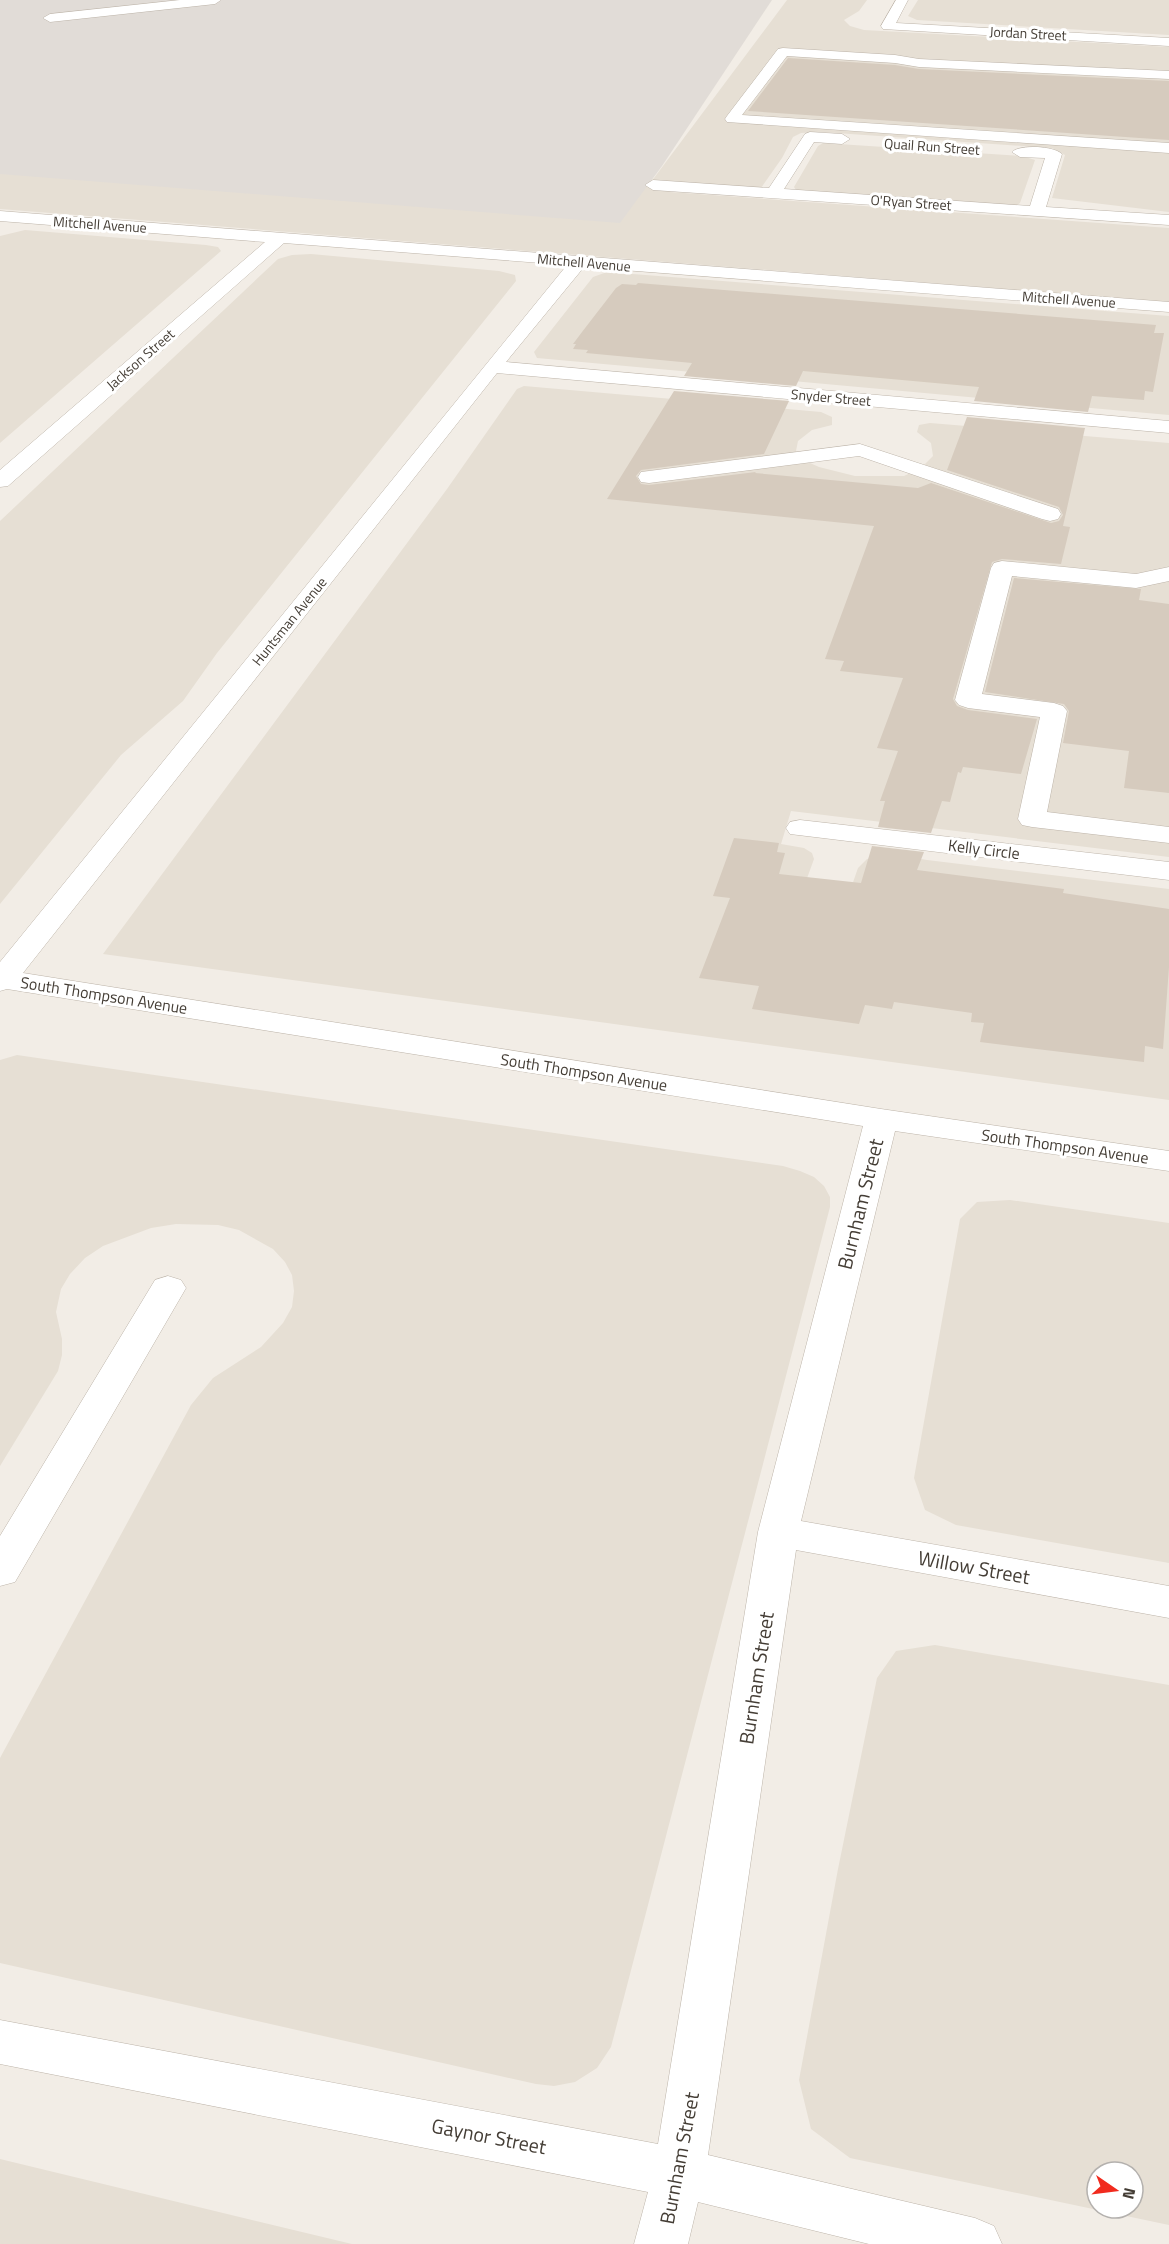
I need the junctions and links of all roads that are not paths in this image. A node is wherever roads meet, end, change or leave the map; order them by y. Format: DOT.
graph roads {
  1 [pos="215,0"];
  2 [pos="902,0"];
  3 [pos="50,18"];
  4 [pos="1169,42"];
  5 [pos="1169,75"];
  6 [pos="1169,148"];
  7 [pos="652,185"];
  8 [pos="774,192"];
  9 [pos="1036,211"];
  10 [pos="1,217"];
  11 [pos="1169,220"];
  12 [pos="281,237"];
  13 [pos="579,262"];
  14 [pos="1169,307"];
  15 [pos="493,368"];
  16 [pos="881,401"];
  17 [pos="1169,427"];
  18 [pos="867,434"];
  19 [pos="649,477"];
  20 [pos="0,481"];
  21 [pos="1050,514"];
  22 [pos="1169,574"];
  23 [pos="800,828"];
  24 [pos="1169,835"];
  25 [pos="1169,871"];
  26 [pos="1,980"];
  27 [pos="881,1119"];
  28 [pos="1169,1161"];
  29 [pos="168,1288"];
  30 [pos="778,1532"];
  31 [pos="0,1571"];
  32 [pos="1169,1602"];
  33 [pos="0,2042"];
  34 [pos="679,2173"];
  35 [pos="662,2244"];
  36 [pos="975,2244"];
  1 -- 3 [label="street"];
  2 -- 4 [label="street, Jordan Street"];
  5 -- 6 [label="street"];
  7 -- 8 [label="street, O'Ryan Street"];
  8 -- 9 [label="street, O'Ryan Street"];
  8 -- 9 [label="street, Quail Run Street"];
  9 -- 11 [label="street, O'Ryan Street"];
  10 -- 12 [label="street, Mitchell Avenue"];
  12 -- 13 [label="street, Mitchell Avenue"];
  12 -- 20 [label="street, Jackson Street"];
  13 -- 14 [label="street, Mitchell Avenue"];
  13 -- 15 [label="street, Huntsman Avenue"];
  15 -- 16 [label="street, Snyder Street"];
  15 -- 26 [label="street, Huntsman Avenue"];
  16 -- 17 [label="street, Snyder Street"];
  16 -- 18 [label="street"];
  18 -- 19 [label="street"];
  18 -- 21 [label="street"];
  22 -- 24 [label="street"];
  23 -- 25 [label="street, Kelly Circle"];
  26 -- 27 [label="street, South Thompson Avenue"];
  27 -- 28 [label="street, South Thompson Avenue"];
  27 -- 30 [label="street, Burnham Street"];
  29 -- 31 [label="street"];
  30 -- 32 [label="street, Willow Street"];
  30 -- 34 [label="street, Burnham Street"];
  33 -- 34 [label="street, Gaynor Street"];
  34 -- 35 [label="street, Burnham Street"];
  34 -- 36 [label="street, Gaynor Street"];
}
